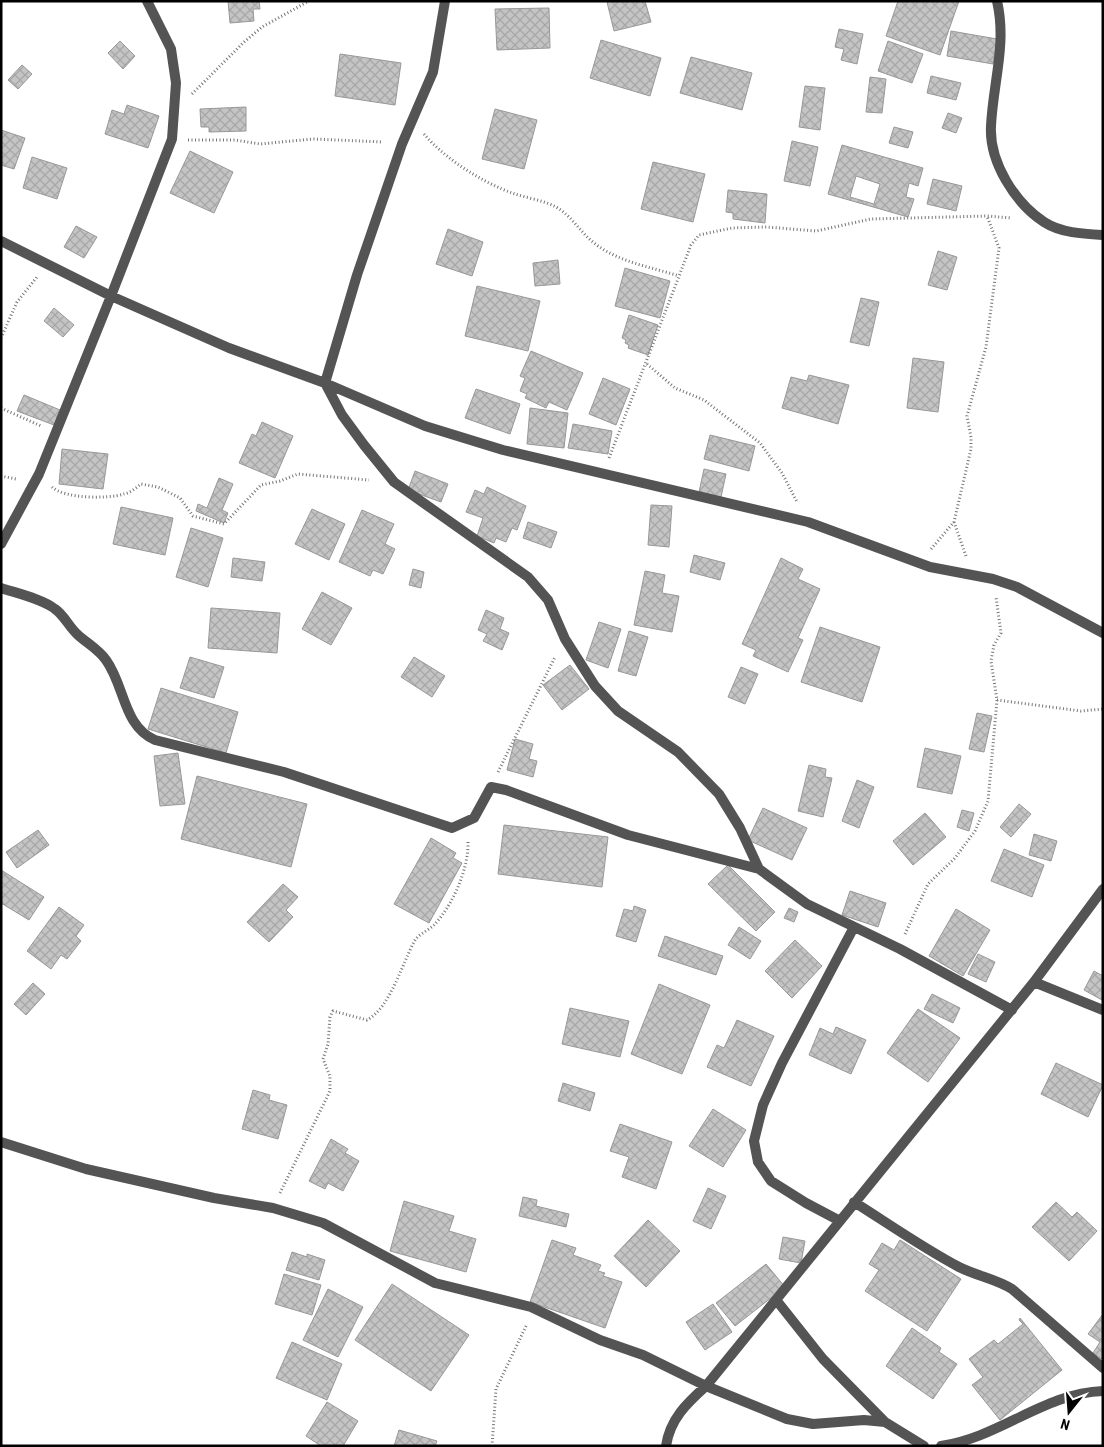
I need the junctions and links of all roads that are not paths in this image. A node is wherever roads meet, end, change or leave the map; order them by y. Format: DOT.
graph roads {
  1 [pos="146,1"];
  2 [pos="445,1"];
  3 [pos="997,1"];
  4 [pos="1103,235"];
  5 [pos="1,241"];
  6 [pos="112,296"];
  7 [pos="325,383"];
  8 [pos="1,544"];
  9 [pos="1,588"];
  10 [pos="1103,633"];
  11 [pos="759,869"];
  12 [pos="1103,890"];
  13 [pos="854,927"];
  14 [pos="1034,982"];
  15 [pos="1012,1010"];
  16 [pos="1103,1010"];
  17 [pos="1,1142"];
  18 [pos="854,1202"];
  19 [pos="840,1220"];
  20 [pos="777,1301"];
  21 [pos="1103,1368"];
  22 [pos="706,1386"];
  23 [pos="1103,1390"];
  24 [pos="885,1422"];
  25 [pos="666,1446"];
  26 [pos="924,1446"];
  27 [pos="942,1446"];
  1 -- 6 [label="street"];
  2 -- 7 [label="street"];
  3 -- 4 [label="street"];
  5 -- 6 [label="street"];
  6 -- 7 [label="street"];
  6 -- 8 [label="street"];
  7 -- 10 [label="street"];
  7 -- 11 [label="street"];
  9 -- 11 [label="street"];
  11 -- 13 [label="street"];
  12 -- 14 [label="street"];
  13 -- 15 [label="street"];
  13 -- 19 [label="street"];
  14 -- 15 [label="street"];
  14 -- 16 [label="street"];
  15 -- 18 [label="street"];
  17 -- 22 [label="street"];
  18 -- 19 [label="street"];
  18 -- 21 [label="street"];
  19 -- 20 [label="street"];
  20 -- 22 [label="street"];
  20 -- 24 [label="street"];
  22 -- 24 [label="street"];
  22 -- 25 [label="street"];
  23 -- 27 [label="street"];
  24 -- 26 [label="street"];
}
